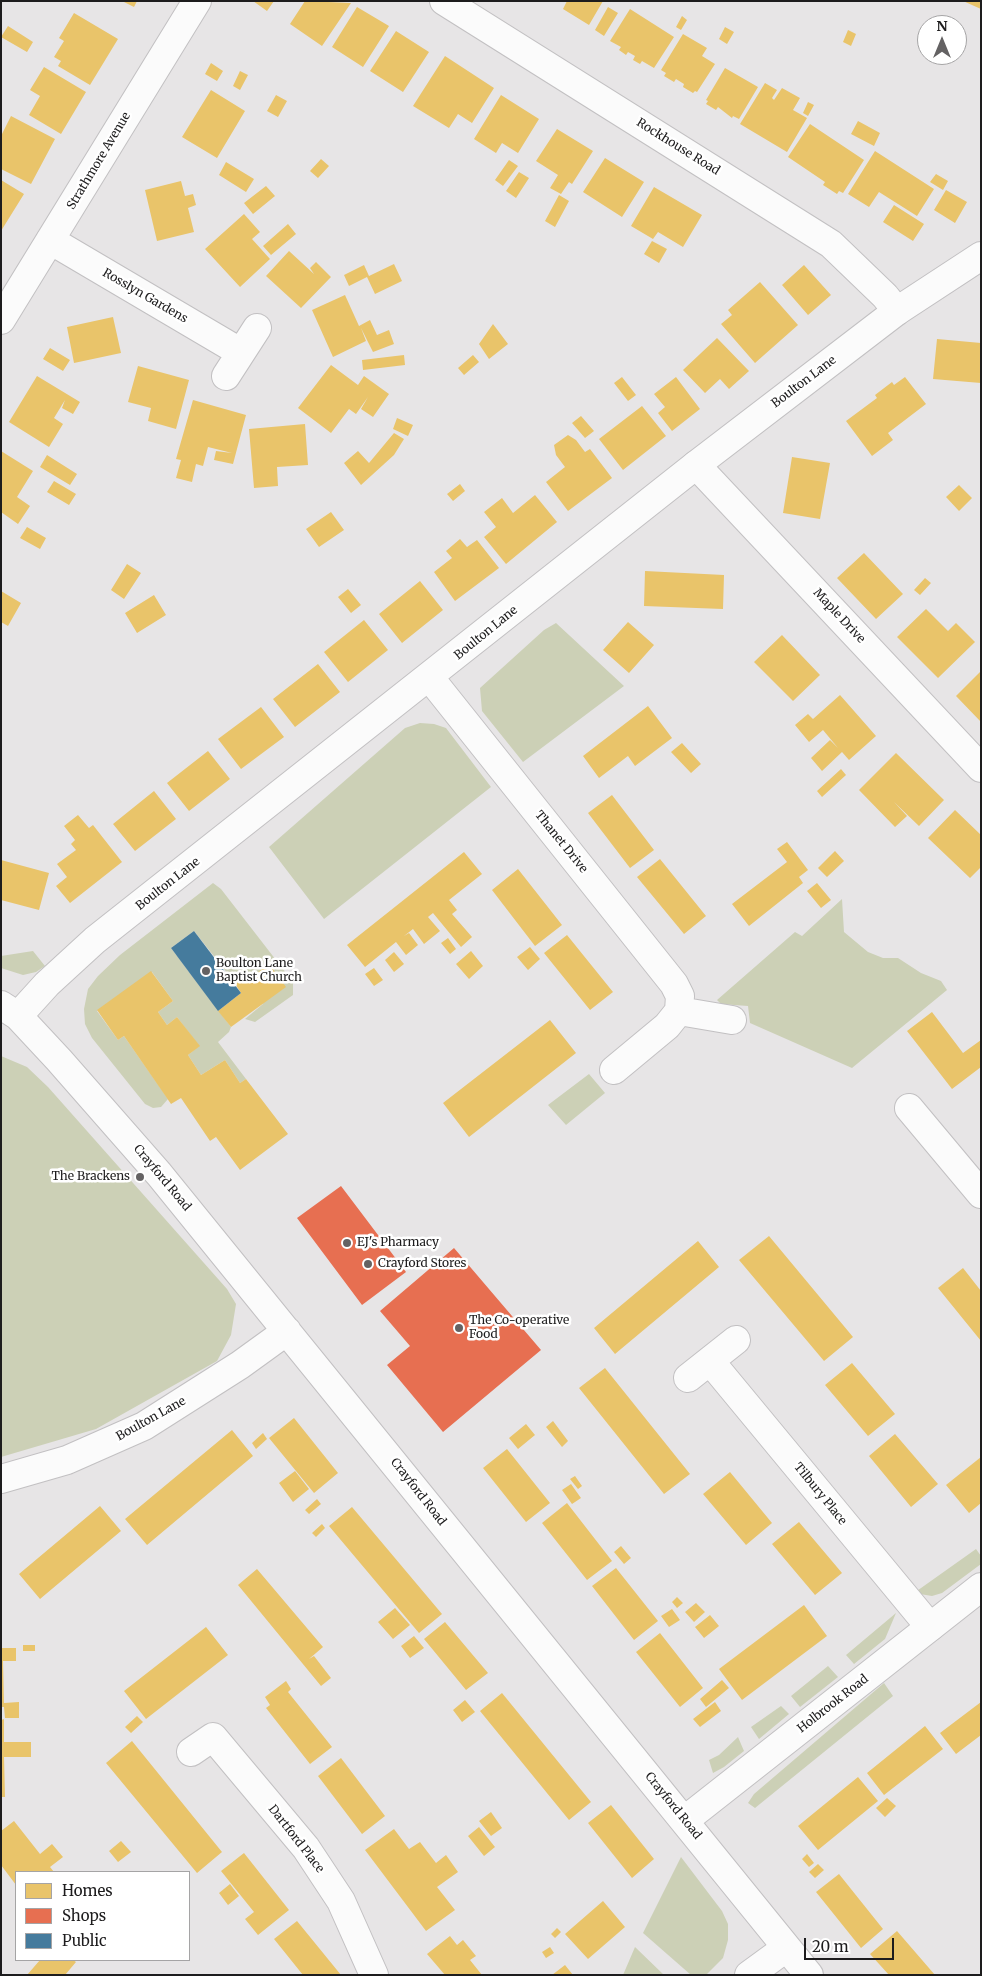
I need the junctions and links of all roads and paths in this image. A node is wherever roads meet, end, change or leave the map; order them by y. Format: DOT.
graph roads {
  1 [pos="196,1"];
  2 [pos="444,1"];
  3 [pos="50,240"];
  4 [pos="979,260"];
  5 [pos="897,311"];
  6 [pos="1,320"];
  7 [pos="257,328"];
  8 [pos="240,352"];
  9 [pos="226,376"];
  10 [pos="696,465"];
  11 [pos="430,678"];
  12 [pos="981,768"];
  13 [pos="679,1012"];
  14 [pos="7,1014"];
  15 [pos="732,1020"];
  16 [pos="614,1070"];
  17 [pos="909,1108"];
  18 [pos="981,1194"];
  19 [pos="287,1331"];
  20 [pos="736,1340"];
  21 [pos="710,1361"];
  22 [pos="688,1378"];
  23 [pos="1,1479"];
  24 [pos="981,1588"];
  25 [pos="930,1627"];
  26 [pos="191,1752"];
  27 [pos="685,1820"];
  28 [pos="786,1948"];
  29 [pos="374,1975"];
  30 [pos="749,1975"];
  31 [pos="809,1975"];
  1 -- 3 [label="street, Strathmore Avenue"];
  2 -- 5 [label="street, Rockhouse Road"];
  3 -- 6 [label="street, Strathmore Avenue"];
  3 -- 8 [label="street, Rosslyn Gardens"];
  4 -- 5 [label="street, Boulton Lane"];
  5 -- 10 [label="street, Boulton Lane"];
  7 -- 8 [label="street"];
  8 -- 9 [label="street"];
  10 -- 11 [label="street, Boulton Lane"];
  10 -- 12 [label="street, Maple Drive"];
  11 -- 13 [label="street, Thanet Drive"];
  11 -- 14 [label="street, Boulton Lane"];
  13 -- 15 [label="street"];
  13 -- 16 [label="street"];
  14 -- 19 [label="street, Crayford Road"];
  17 -- 18 [label="street"];
  19 -- 23 [label="street, Boulton Lane"];
  19 -- 27 [label="street, Crayford Road"];
  20 -- 21 [label="street"];
  21 -- 22 [label="street"];
  21 -- 25 [label="street, Tilbury Place"];
  24 -- 25 [label="street, Holbrook Road"];
  25 -- 27 [label="street, Holbrook Road"];
  26 -- 29 [label="street, Dartford Place"];
  27 -- 28 [label="street, Crayford Road"];
  28 -- 30 [label="street"];
  28 -- 31 [label="street, Crayford Road"];
}
